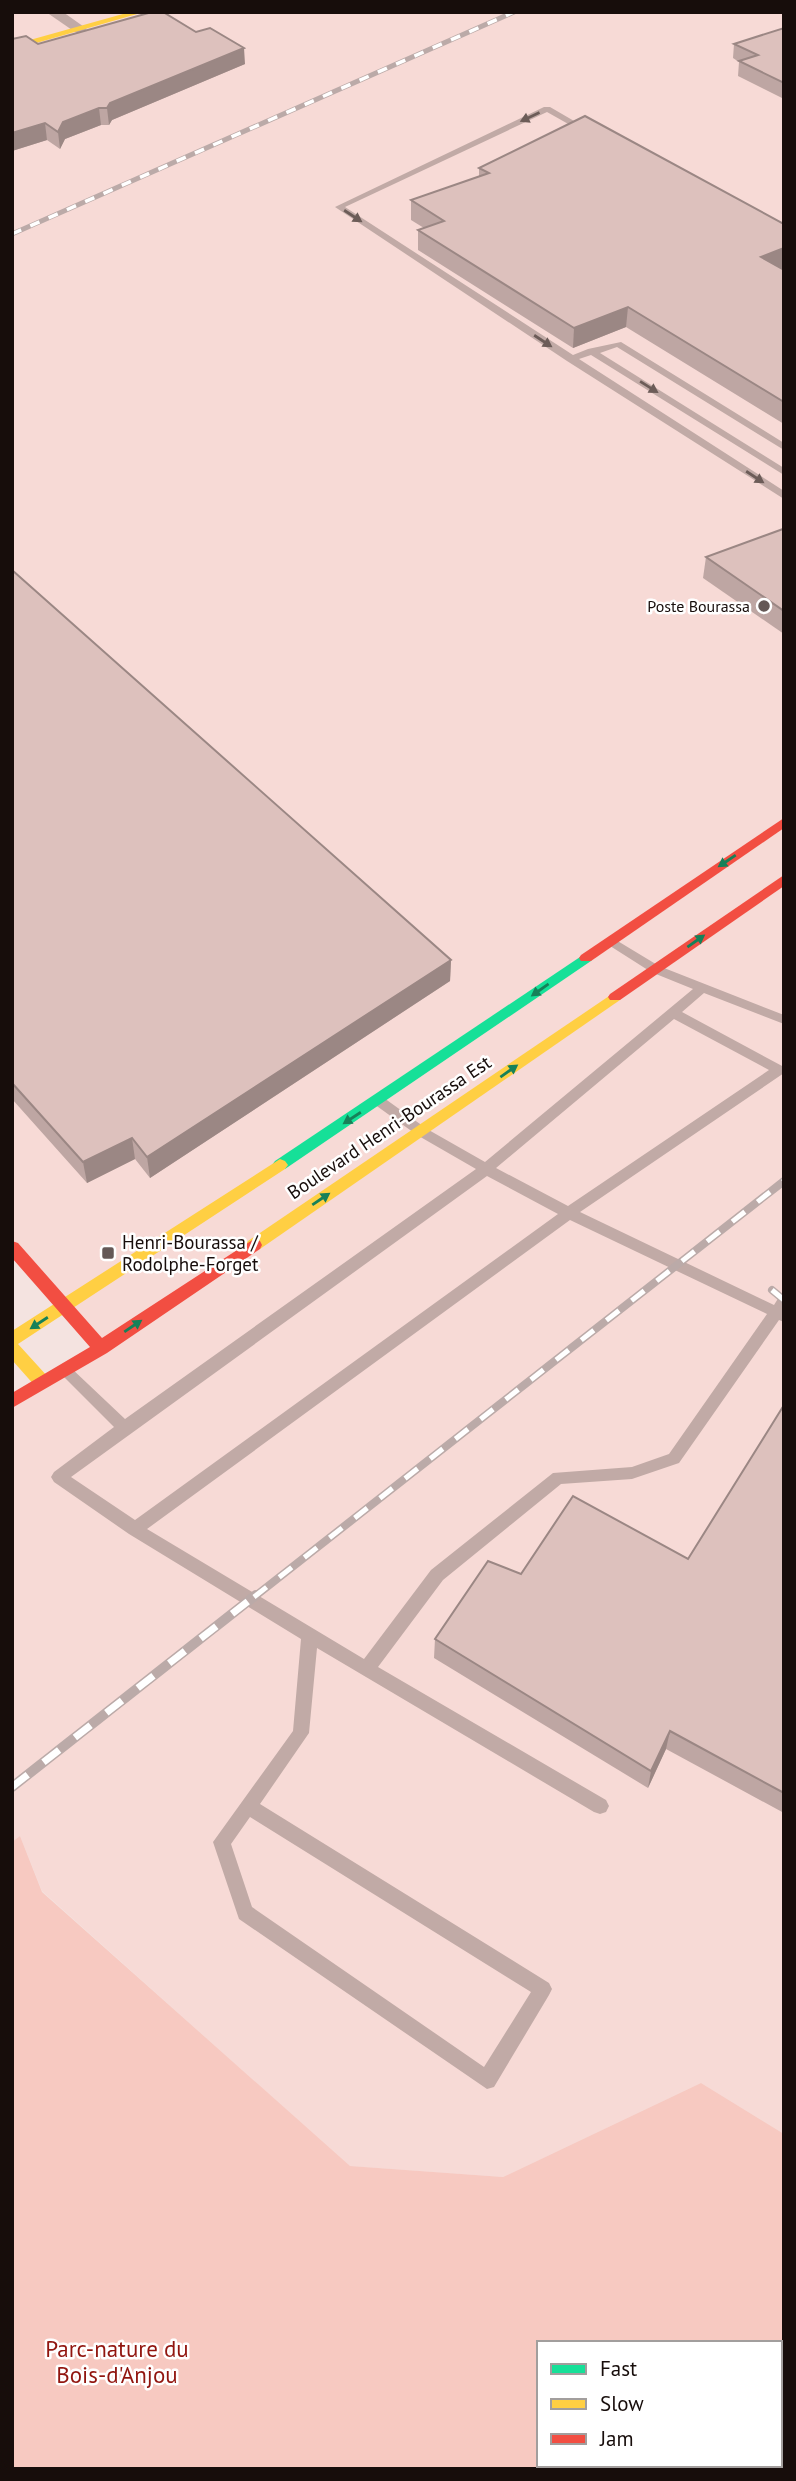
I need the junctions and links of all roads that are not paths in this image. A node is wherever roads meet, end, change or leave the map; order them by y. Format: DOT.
graph roads {
  1 [pos="53,12"];
  2 [pos="140,12"];
  3 [pos="80,29"];
  4 [pos="12,48"];
  5 [pos="594,135"];
  6 [pos="592,351"];
  7 [pos="570,359"];
  8 [pos="762,434"];
  9 [pos="740,444"];
  10 [pos="784,447"];
  11 [pos="719,455"];
  12 [pos="784,472"];
  13 [pos="784,496"];
  14 [pos="784,822"];
  15 [pos="784,879"];
  16 [pos="611,941"];
  17 [pos="655,969"];
  18 [pos="702,988"];
  19 [pos="672,1012"];
  20 [pos="784,1020"];
  21 [pos="379,1101"];
  22 [pos="422,1132"];
  23 [pos="486,1169"];
  24 [pos="569,1213"];
  25 [pos="12,1247"];
  26 [pos="65,1306"];
  27 [pos="781,1310"];
  28 [pos="12,1340"];
  29 [pos="12,1348"];
  30 [pos="101,1348"];
  31 [pos="64,1370"];
  32 [pos="42,1382"];
  33 [pos="12,1401"];
  34 [pos="124,1429"];
  35 [pos="135,1530"];
  36 [pos="310,1634"];
  37 [pos="367,1668"];
  38 [pos="247,1806"];
  39 [pos="600,1806"];
  1 -- 3 [label="street"];
  2 -- 3 [label="main road"];
  3 -- 4 [label="main road"];
  5 -- 7 [label="lane, one-way"];
  6 -- 7 [label="lane"];
  6 -- 8 [label="lane"];
  6 -- 9 [label="lane, one-way"];
  7 -- 11 [label="lane"];
  8 -- 9 [label="lane"];
  8 -- 10 [label="lane"];
  9 -- 11 [label="lane"];
  9 -- 12 [label="lane"];
  11 -- 13 [label="lane, one-way"];
  14 -- 16 [label="main road, Boulevard Henri-Bourassa Est, one-way"];
  17 -- 15 [label="main road, Boulevard Henri-Bourassa Est, one-way"];
  16 -- 17 [label="lane"];
  16 -- 21 [label="main road, Boulevard Henri-Bourassa Est, one-way"];
  17 -- 18 [label="lane"];
  22 -- 17 [label="main road, Boulevard Henri-Bourassa Est, one-way"];
  18 -- 19 [label="lane"];
  18 -- 20 [label="lane"];
  19 -- 23 [label="lane"];
  19 -- 24 [label="lane"];
  21 -- 22 [label="lane"];
  21 -- 26 [label="main road, Boulevard Henri-Bourassa Est, one-way"];
  22 -- 23 [label="lane"];
  30 -- 22 [label="main road, Boulevard Henri-Bourassa Est, one-way"];
  23 -- 24 [label="lane"];
  23 -- 34 [label="lane"];
  24 -- 27 [label="lane"];
  24 -- 35 [label="lane"];
  25 -- 26 [label="main road"];
  26 -- 28 [label="main road, Boulevard Henri-Bourassa Est, one-way"];
  26 -- 30 [label="main road"];
  27 -- 37 [label="lane"];
  29 -- 32 [label="main road"];
  30 -- 31 [label="main road, Boulevard Henri-Bourassa Est"];
  31 -- 32 [label="main road, Boulevard Henri-Bourassa Est"];
  31 -- 34 [label="lane"];
  32 -- 33 [label="main road, Boulevard Henri-Bourassa Est"];
  34 -- 35 [label="lane"];
  35 -- 36 [label="lane"];
  36 -- 37 [label="lane"];
  36 -- 38 [label="lane"];
  37 -- 39 [label="lane"];
  38 -- 38 [label="lane"];
}
